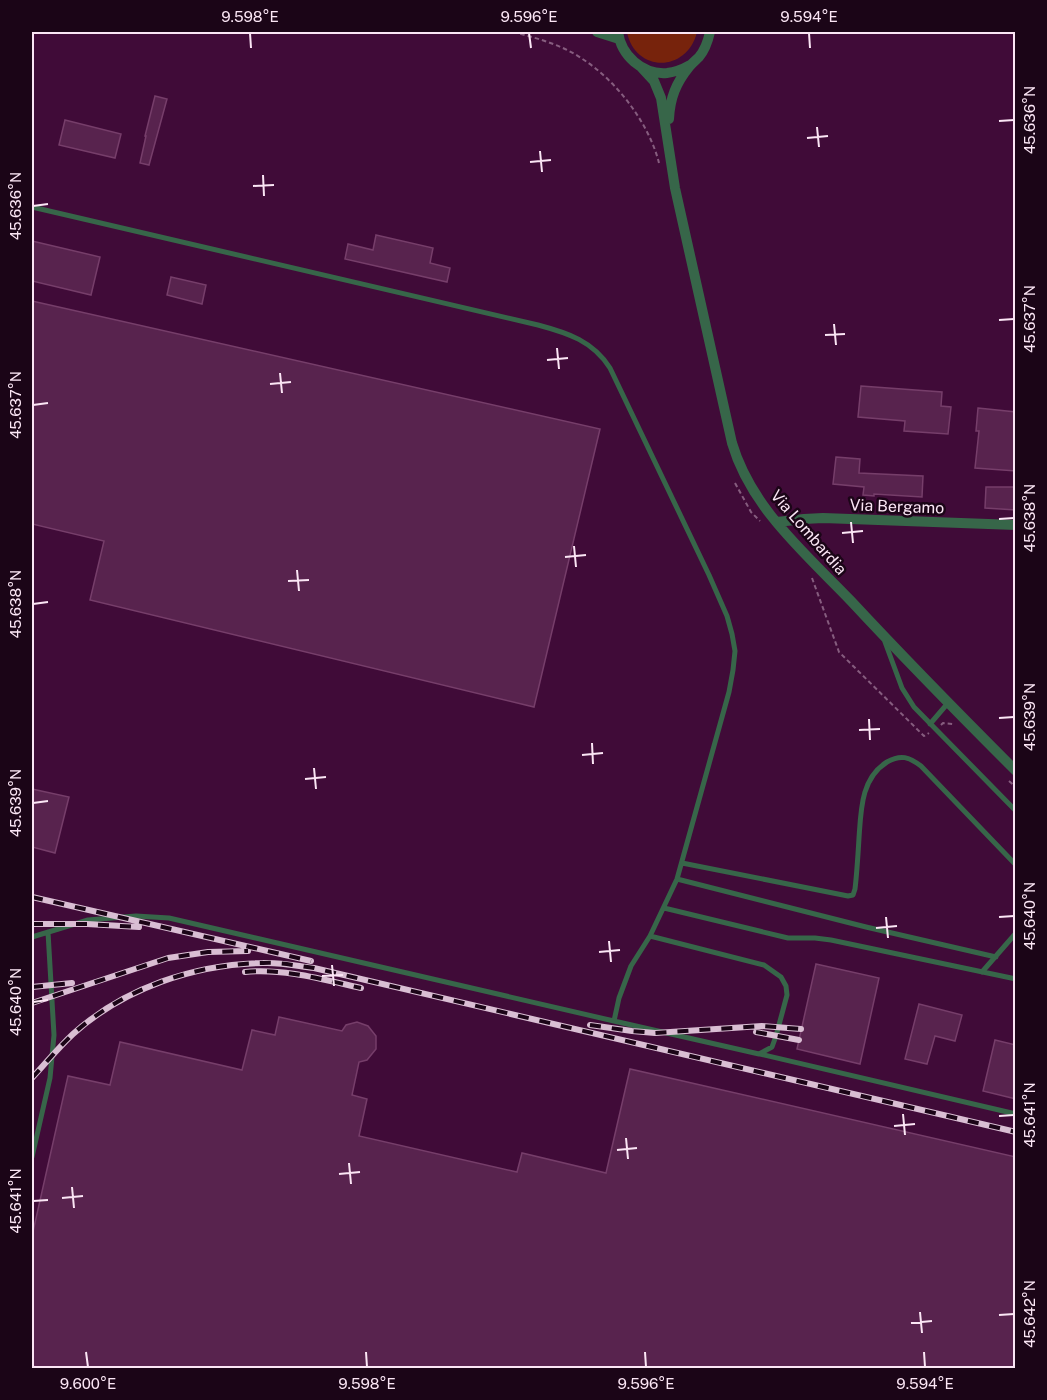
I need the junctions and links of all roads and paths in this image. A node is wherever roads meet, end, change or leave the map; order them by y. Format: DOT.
graph roads {
  1 [pos="513,32"];
  2 [pos="597,32"];
  3 [pos="710,32"];
  4 [pos="618,35"];
  5 [pos="690,65"];
  6 [pos="642,68"];
  7 [pos="669,146"];
  8 [pos="660,166"];
  9 [pos="32,207"];
  10 [pos="733,478"];
  11 [pos="772,525"];
  12 [pos="1016,525"];
  13 [pos="812,577"];
  14 [pos="882,635"];
  15 [pos="948,703"];
  16 [pos="930,724"];
  17 [pos="961,728"];
  18 [pos="935,730"];
  19 [pos="1011,775"];
  20 [pos="1016,787"];
  21 [pos="1016,811"];
  22 [pos="682,863"];
  23 [pos="1016,865"];
  24 [pos="677,879"];
  25 [pos="664,908"];
  26 [pos="48,932"];
  27 [pos="1016,933"];
  28 [pos="650,936"];
  29 [pos="32,937"];
  30 [pos="996,957"];
  31 [pos="982,972"];
  32 [pos="1016,979"];
  33 [pos="614,1022"];
  34 [pos="759,1054"];
  35 [pos="1016,1114"];
  36 [pos="32,1157"];
  1 -- 8 [label="path"];
  2 -- 4 [label="street, Via Lombardia"];
  3 -- 5 [label="street, Via Lombardia"];
  4 -- 6 [label="street, Via Lombardia"];
  5 -- 6 [label="street"];
  5 -- 7 [label="street, Via Lombardia"];
  6 -- 7 [label="street, Via Lombardia"];
  7 -- 11 [label="street, Via Lombardia"];
  9 -- 22 [label="lane"];
  10 -- 11 [label="path"];
  11 -- 12 [label="street, Via Bergamo"];
  11 -- 14 [label="street, Via Lombardia"];
  13 -- 18 [label="path"];
  14 -- 15 [label="street, Via Lombardia"];
  14 -- 16 [label="lane"];
  15 -- 16 [label="lane"];
  15 -- 19 [label="street, Via Lombardia"];
  16 -- 18 [label="lane"];
  17 -- 18 [label="path"];
  18 -- 21 [label="lane"];
  19 -- 20 [label="path"];
  22 -- 23 [label="lane"];
  22 -- 24 [label="lane"];
  24 -- 25 [label="lane"];
  24 -- 30 [label="lane"];
  25 -- 28 [label="lane"];
  25 -- 31 [label="lane"];
  26 -- 29 [label="lane"];
  26 -- 33 [label="lane"];
  26 -- 36 [label="lane"];
  27 -- 30 [label="lane"];
  28 -- 33 [label="lane"];
  28 -- 34 [label="lane"];
  30 -- 31 [label="lane"];
  31 -- 32 [label="lane"];
  33 -- 34 [label="lane"];
  34 -- 35 [label="lane"];
}
